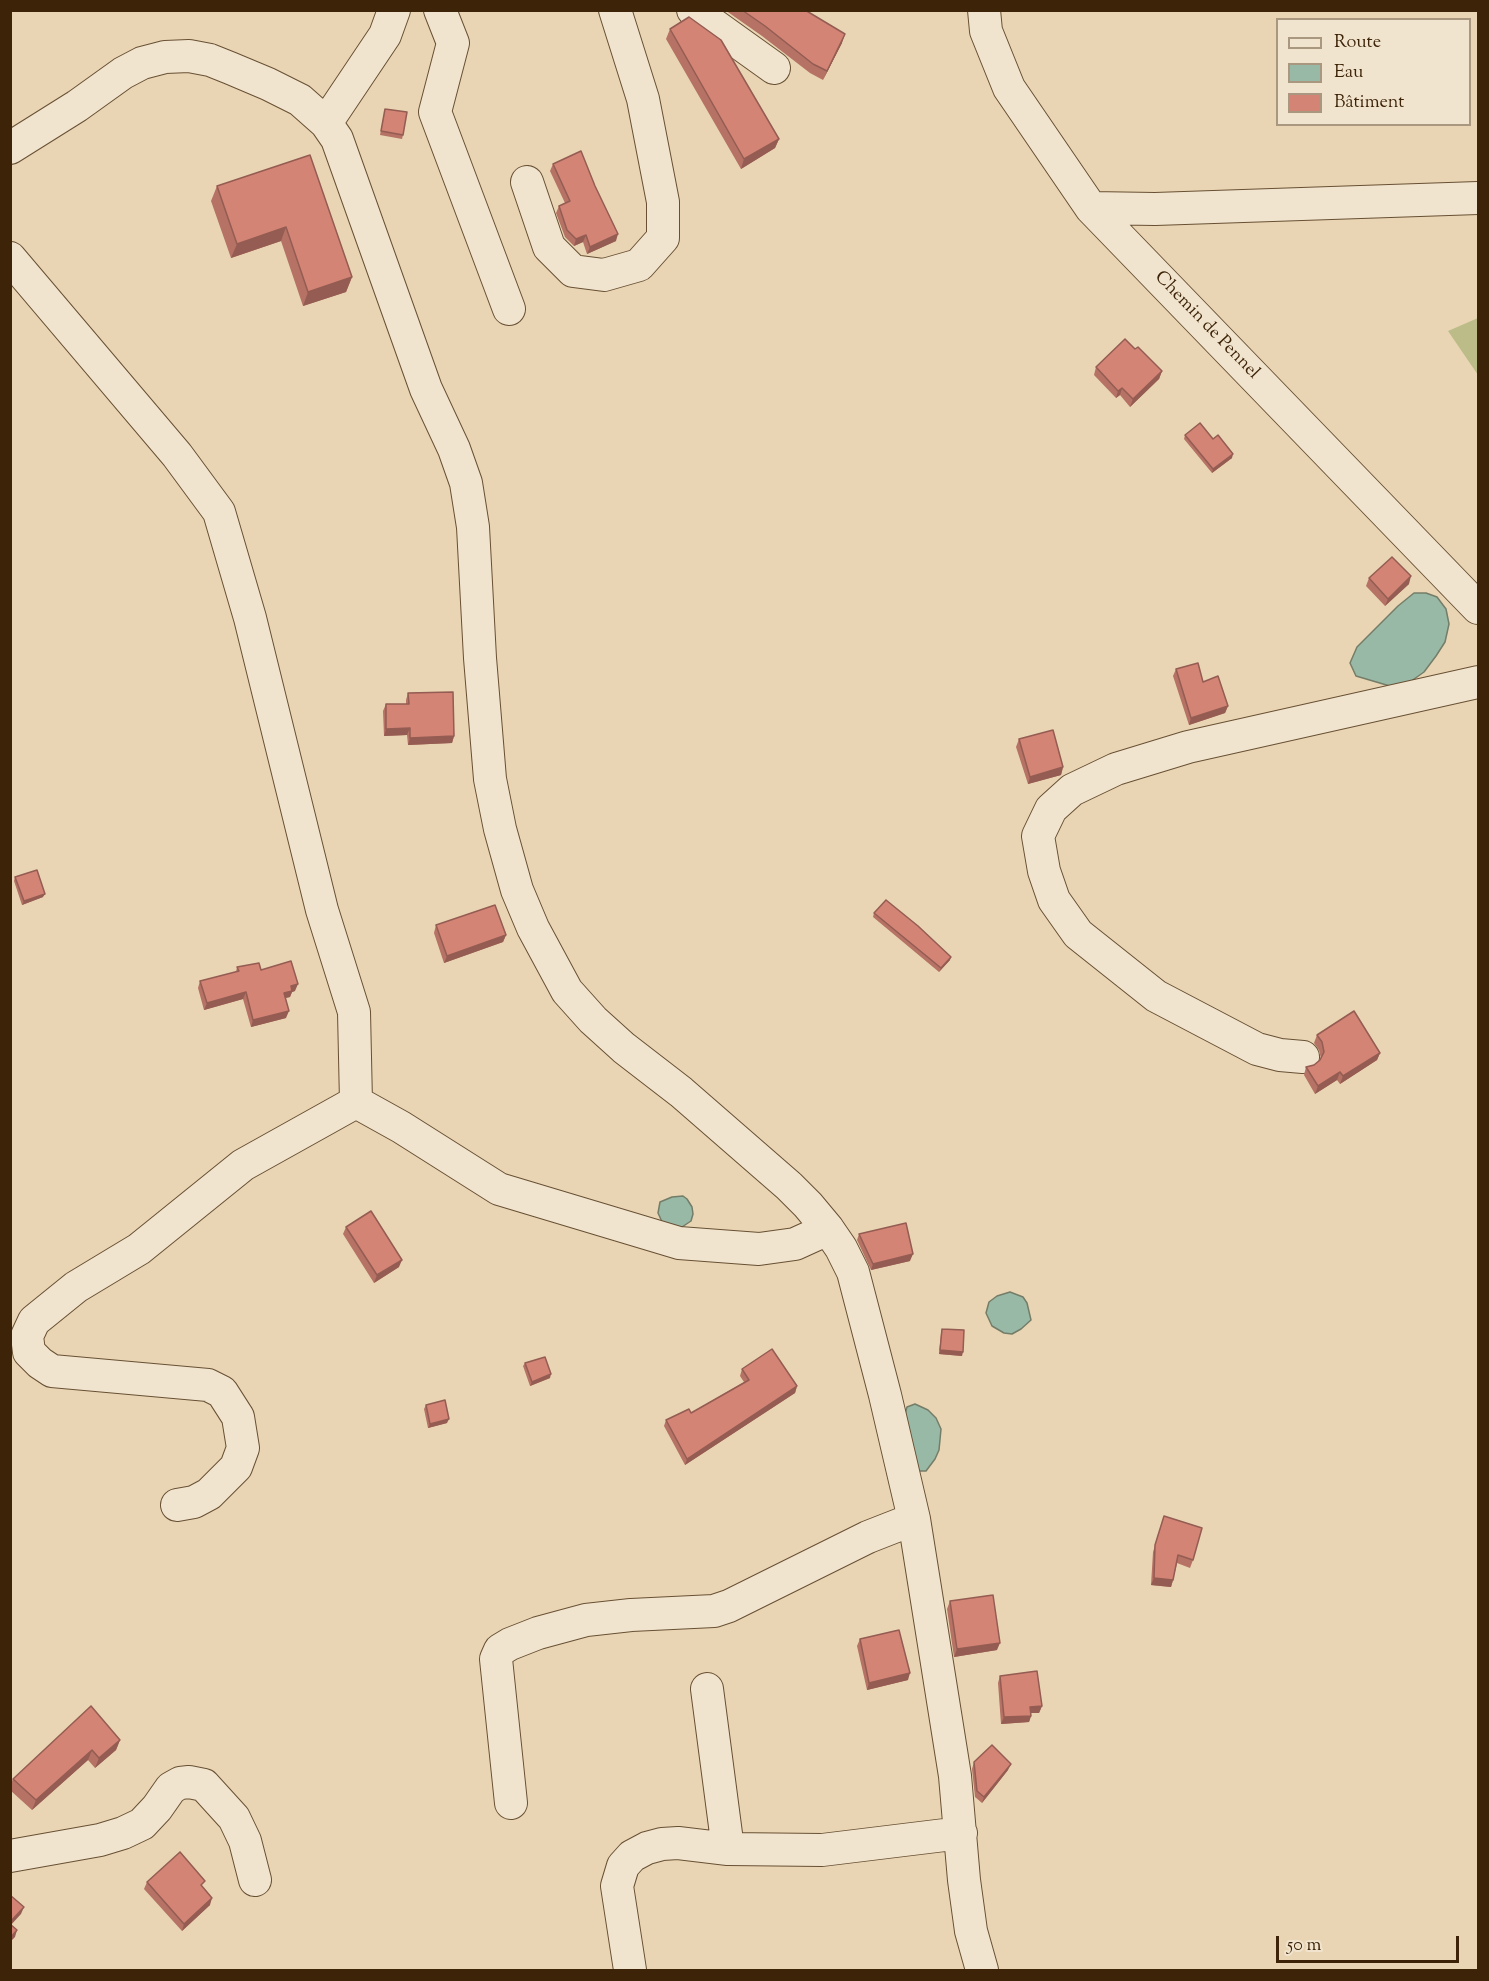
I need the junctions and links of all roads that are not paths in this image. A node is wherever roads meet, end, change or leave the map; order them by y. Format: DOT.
graph roads {
  1 [pos="414,10"];
  2 [pos="440,10"];
  3 [pos="615,10"];
  4 [pos="693,10"];
  5 [pos="984,10"];
  6 [pos="389,23"];
  7 [pos="774,68"];
  8 [pos="326,123"];
  9 [pos="10,148"];
  10 [pos="527,182"];
  11 [pos="1479,198"];
  12 [pos="1091,208"];
  13 [pos="10,258"];
  14 [pos="509,309"];
  15 [pos="1479,608"];
  16 [pos="1479,682"];
  17 [pos="1303,1057"];
  18 [pos="356,1102"];
  19 [pos="828,1229"];
  20 [pos="177,1505"];
  21 [pos="914,1519"];
  22 [pos="706,1689"];
  23 [pos="511,1803"];
  24 [pos="961,1833"];
  25 [pos="728,1849"];
  26 [pos="10,1856"];
  27 [pos="255,1880"];
  28 [pos="630,1971"];
  29 [pos="982,1971"];
  1 -- 6 [label="street"];
  2 -- 14 [label="street"];
  3 -- 10 [label="street"];
  4 -- 7 [label="street"];
  5 -- 12 [label="street, Chemin de Pennel"];
  6 -- 8 [label="street"];
  8 -- 9 [label="street"];
  8 -- 19 [label="street"];
  11 -- 12 [label="street"];
  12 -- 15 [label="street, Chemin de Pennel"];
  13 -- 18 [label="street"];
  16 -- 17 [label="street"];
  18 -- 19 [label="street"];
  18 -- 20 [label="street"];
  19 -- 21 [label="street"];
  21 -- 23 [label="street"];
  21 -- 24 [label="street"];
  22 -- 25 [label="street"];
  24 -- 25 [label="street"];
  24 -- 29 [label="street"];
  25 -- 28 [label="street"];
  26 -- 27 [label="street"];
}
